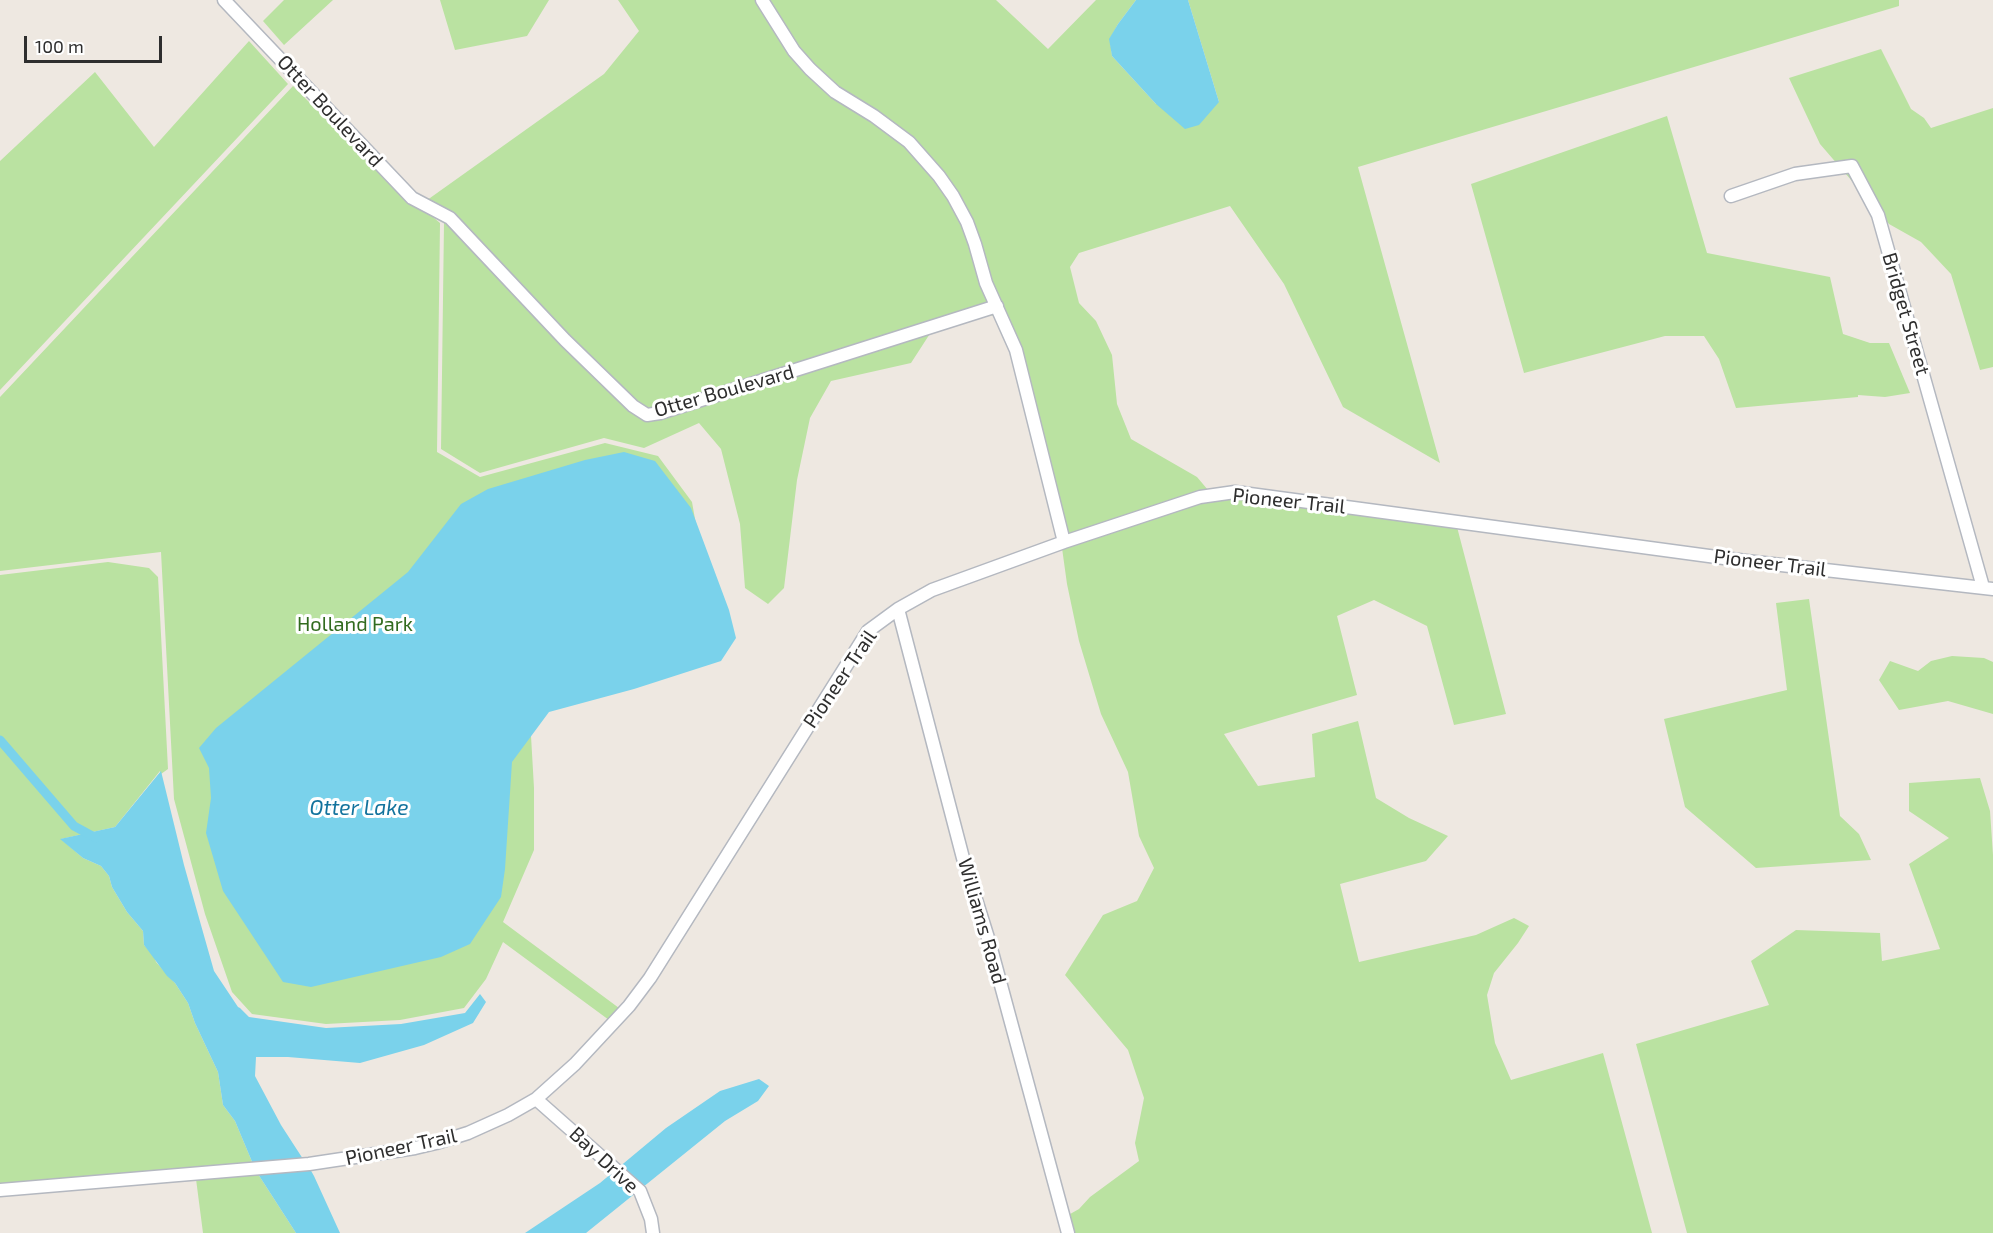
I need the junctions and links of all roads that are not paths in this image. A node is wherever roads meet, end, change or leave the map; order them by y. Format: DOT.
graph roads {
  1 [pos="224,0"];
  2 [pos="762,0"];
  3 [pos="1731,196"];
  4 [pos="997,306"];
  5 [pos="1064,542"];
  6 [pos="1988,588"];
  7 [pos="898,609"];
  8 [pos="536,1099"];
  9 [pos="0,1190"];
  10 [pos="653,1233"];
  11 [pos="1068,1233"];
  1 -- 4 [label="street, Otter Boulevard"];
  2 -- 4 [label="street"];
  3 -- 6 [label="street, Bridget Street"];
  4 -- 5 [label="street"];
  5 -- 6 [label="street, Pioneer Trail"];
  5 -- 7 [label="street, Pioneer Trail"];
  7 -- 8 [label="street, Pioneer Trail"];
  7 -- 11 [label="street, Williams Road"];
  8 -- 9 [label="street, Pioneer Trail"];
  8 -- 10 [label="street, Bay Drive"];
}
